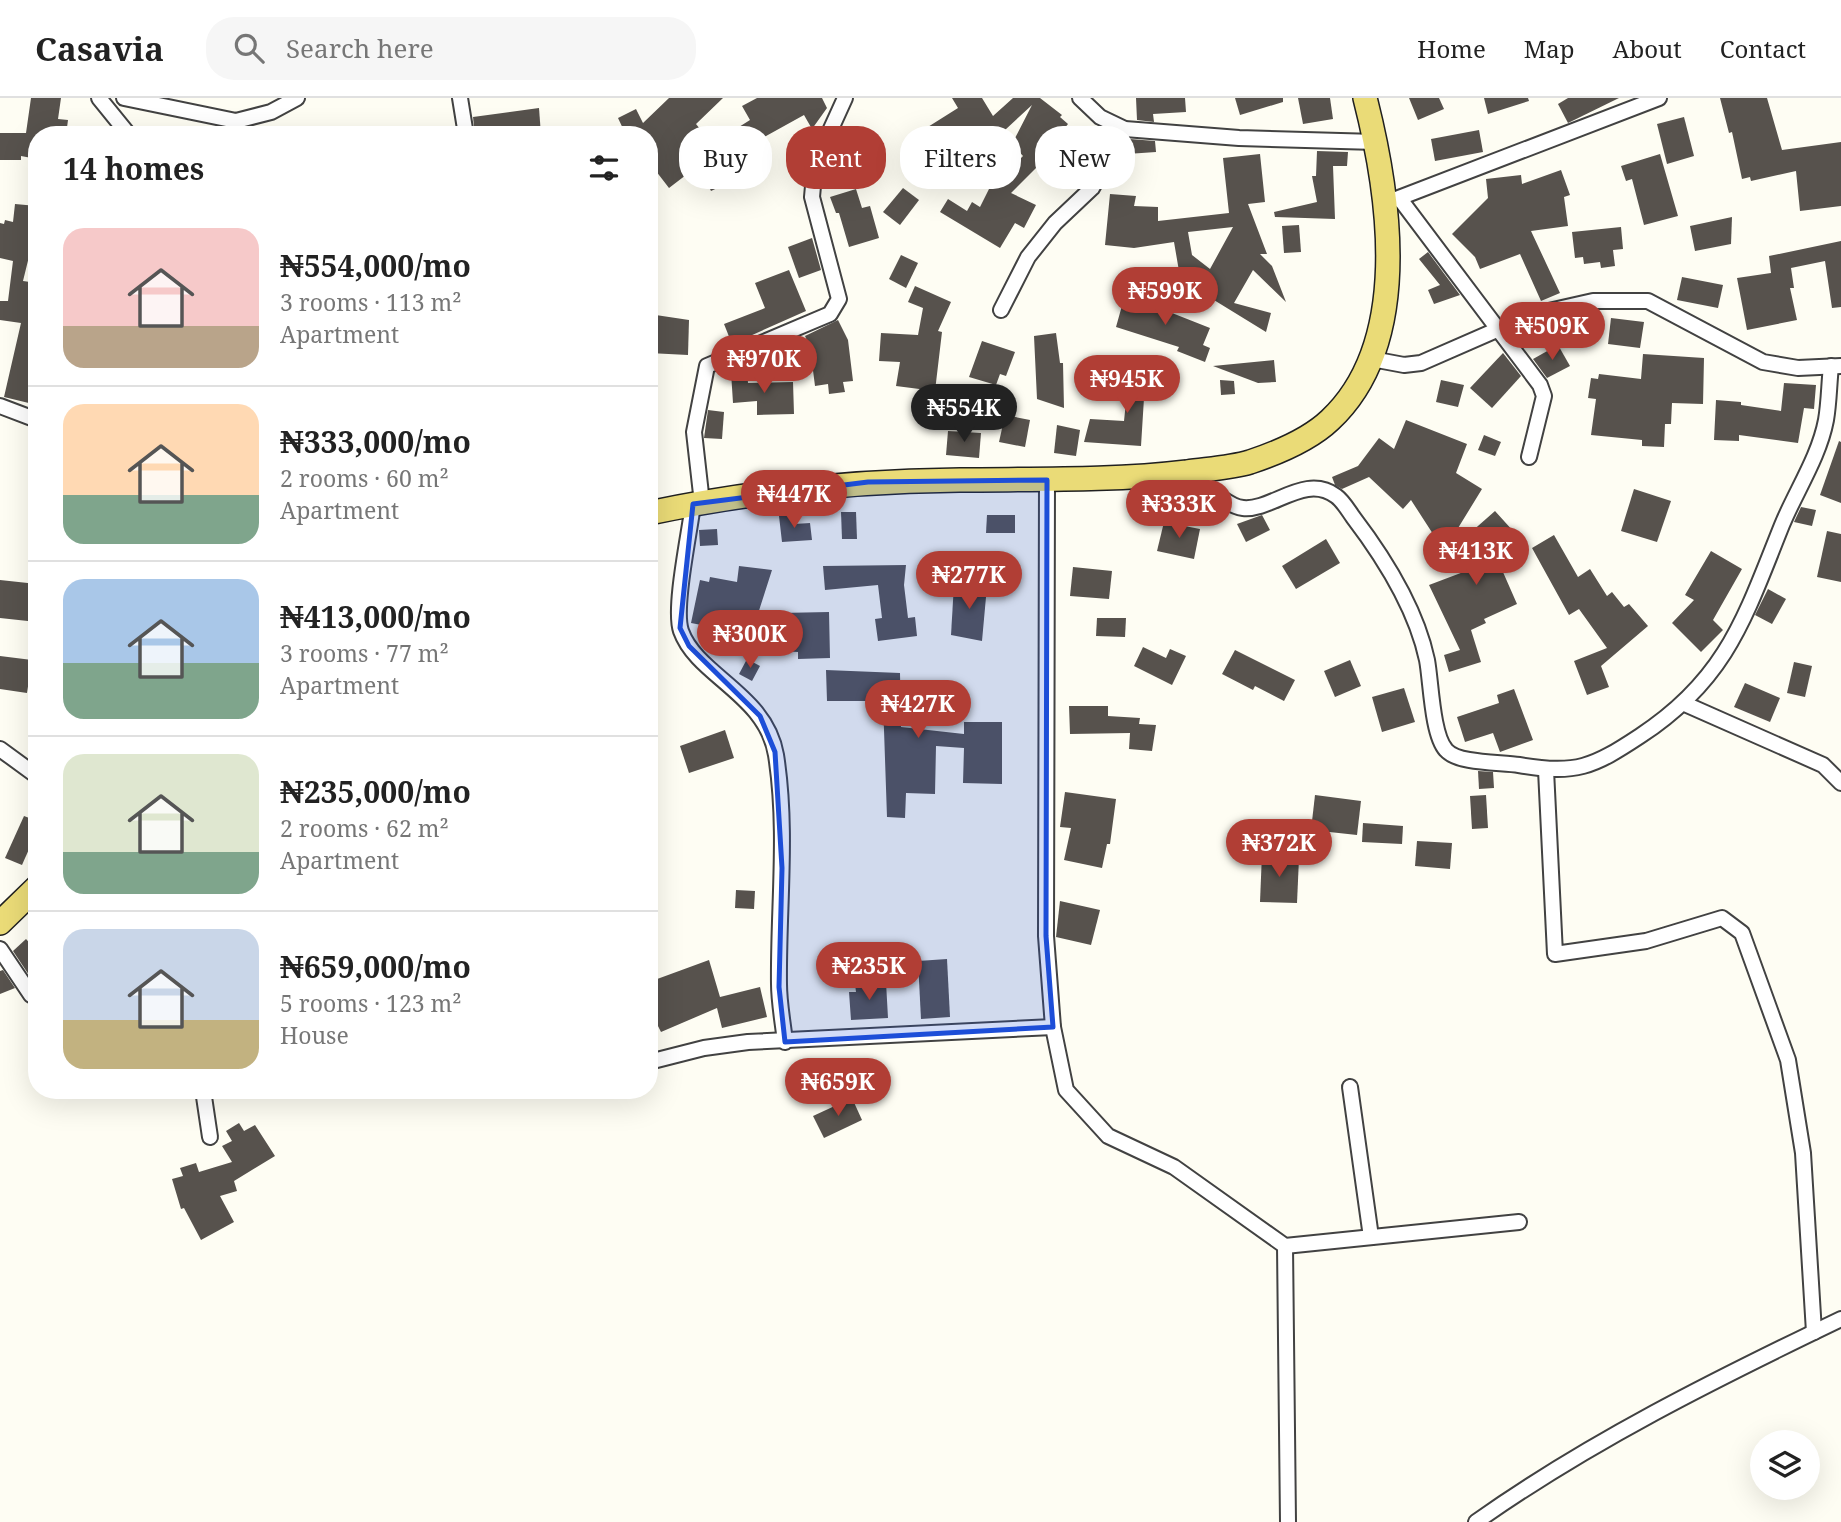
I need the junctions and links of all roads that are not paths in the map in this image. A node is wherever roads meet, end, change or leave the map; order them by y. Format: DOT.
graph roads {
  1 [pos="99,98"];
  2 [pos="124,98"];
  3 [pos="297,98"];
  4 [pos="460,98"];
  5 [pos="845,98"];
  6 [pos="1080,98"];
  7 [pos="1365,98"];
  8 [pos="1659,98"];
  9 [pos="122,126"];
  10 [pos="465,126"];
  11 [pos="1119,126"];
  12 [pos="1135,130"];
  13 [pos="1376,142"];
  14 [pos="1091,189"];
  15 [pos="1392,201"];
  16 [pos="1002,310"];
  17 [pos="1498,330"];
  18 [pos="1372,359"];
  19 [pos="1836,366"];
  20 [pos="0,406"];
  21 [pos="28,417"];
  22 [pos="1529,457"];
  23 [pos="1190,471"];
  24 [pos="1047,480"];
  25 [pos="697,503"];
  26 [pos="658,511"];
  27 [pos="1685,704"];
  28 [pos="0,750"];
  29 [pos="28,770"];
  30 [pos="1546,770"];
  31 [pos="1841,783"];
  32 [pos="28,896"];
  33 [pos="0,923"];
  34 [pos="0,949"];
  35 [pos="28,991"];
  36 [pos="1053,1027"];
  37 [pos="785,1042"];
  38 [pos="658,1060"];
  39 [pos="1350,1087"];
  40 [pos="204,1099"];
  41 [pos="210,1137"];
  42 [pos="1519,1223"];
  43 [pos="1371,1237"];
  44 [pos="1285,1246"];
  45 [pos="1841,1319"];
  46 [pos="1814,1332"];
  47 [pos="1288,1522"];
  48 [pos="1476,1522"];
  1 -- 9 [label="street"];
  2 -- 3 [label="street"];
  4 -- 10 [label="street"];
  5 -- 25 [label="street"];
  6 -- 11 [label="street"];
  7 -- 13 [label="main road"];
  8 -- 15 [label="street"];
  12 -- 13 [label="street"];
  13 -- 15 [label="main road"];
  14 -- 16 [label="street"];
  15 -- 17 [label="street"];
  15 -- 18 [label="main road"];
  17 -- 18 [label="street"];
  17 -- 19 [label="street"];
  17 -- 22 [label="street"];
  18 -- 23 [label="main road"];
  19 -- 27 [label="street"];
  20 -- 21 [label="street"];
  23 -- 24 [label="main road"];
  23 -- 30 [label="street"];
  24 -- 25 [label="main road"];
  24 -- 36 [label="street"];
  25 -- 26 [label="main road"];
  25 -- 37 [label="street"];
  27 -- 30 [label="street"];
  27 -- 31 [label="street"];
  28 -- 29 [label="street"];
  30 -- 46 [label="street"];
  32 -- 33 [label="main road"];
  34 -- 35 [label="street"];
  36 -- 37 [label="street"];
  36 -- 44 [label="street"];
  37 -- 38 [label="street"];
  39 -- 43 [label="street"];
  40 -- 41 [label="street"];
  42 -- 43 [label="street"];
  43 -- 44 [label="street"];
  44 -- 47 [label="street"];
  45 -- 46 [label="street"];
  46 -- 48 [label="street"];
}
